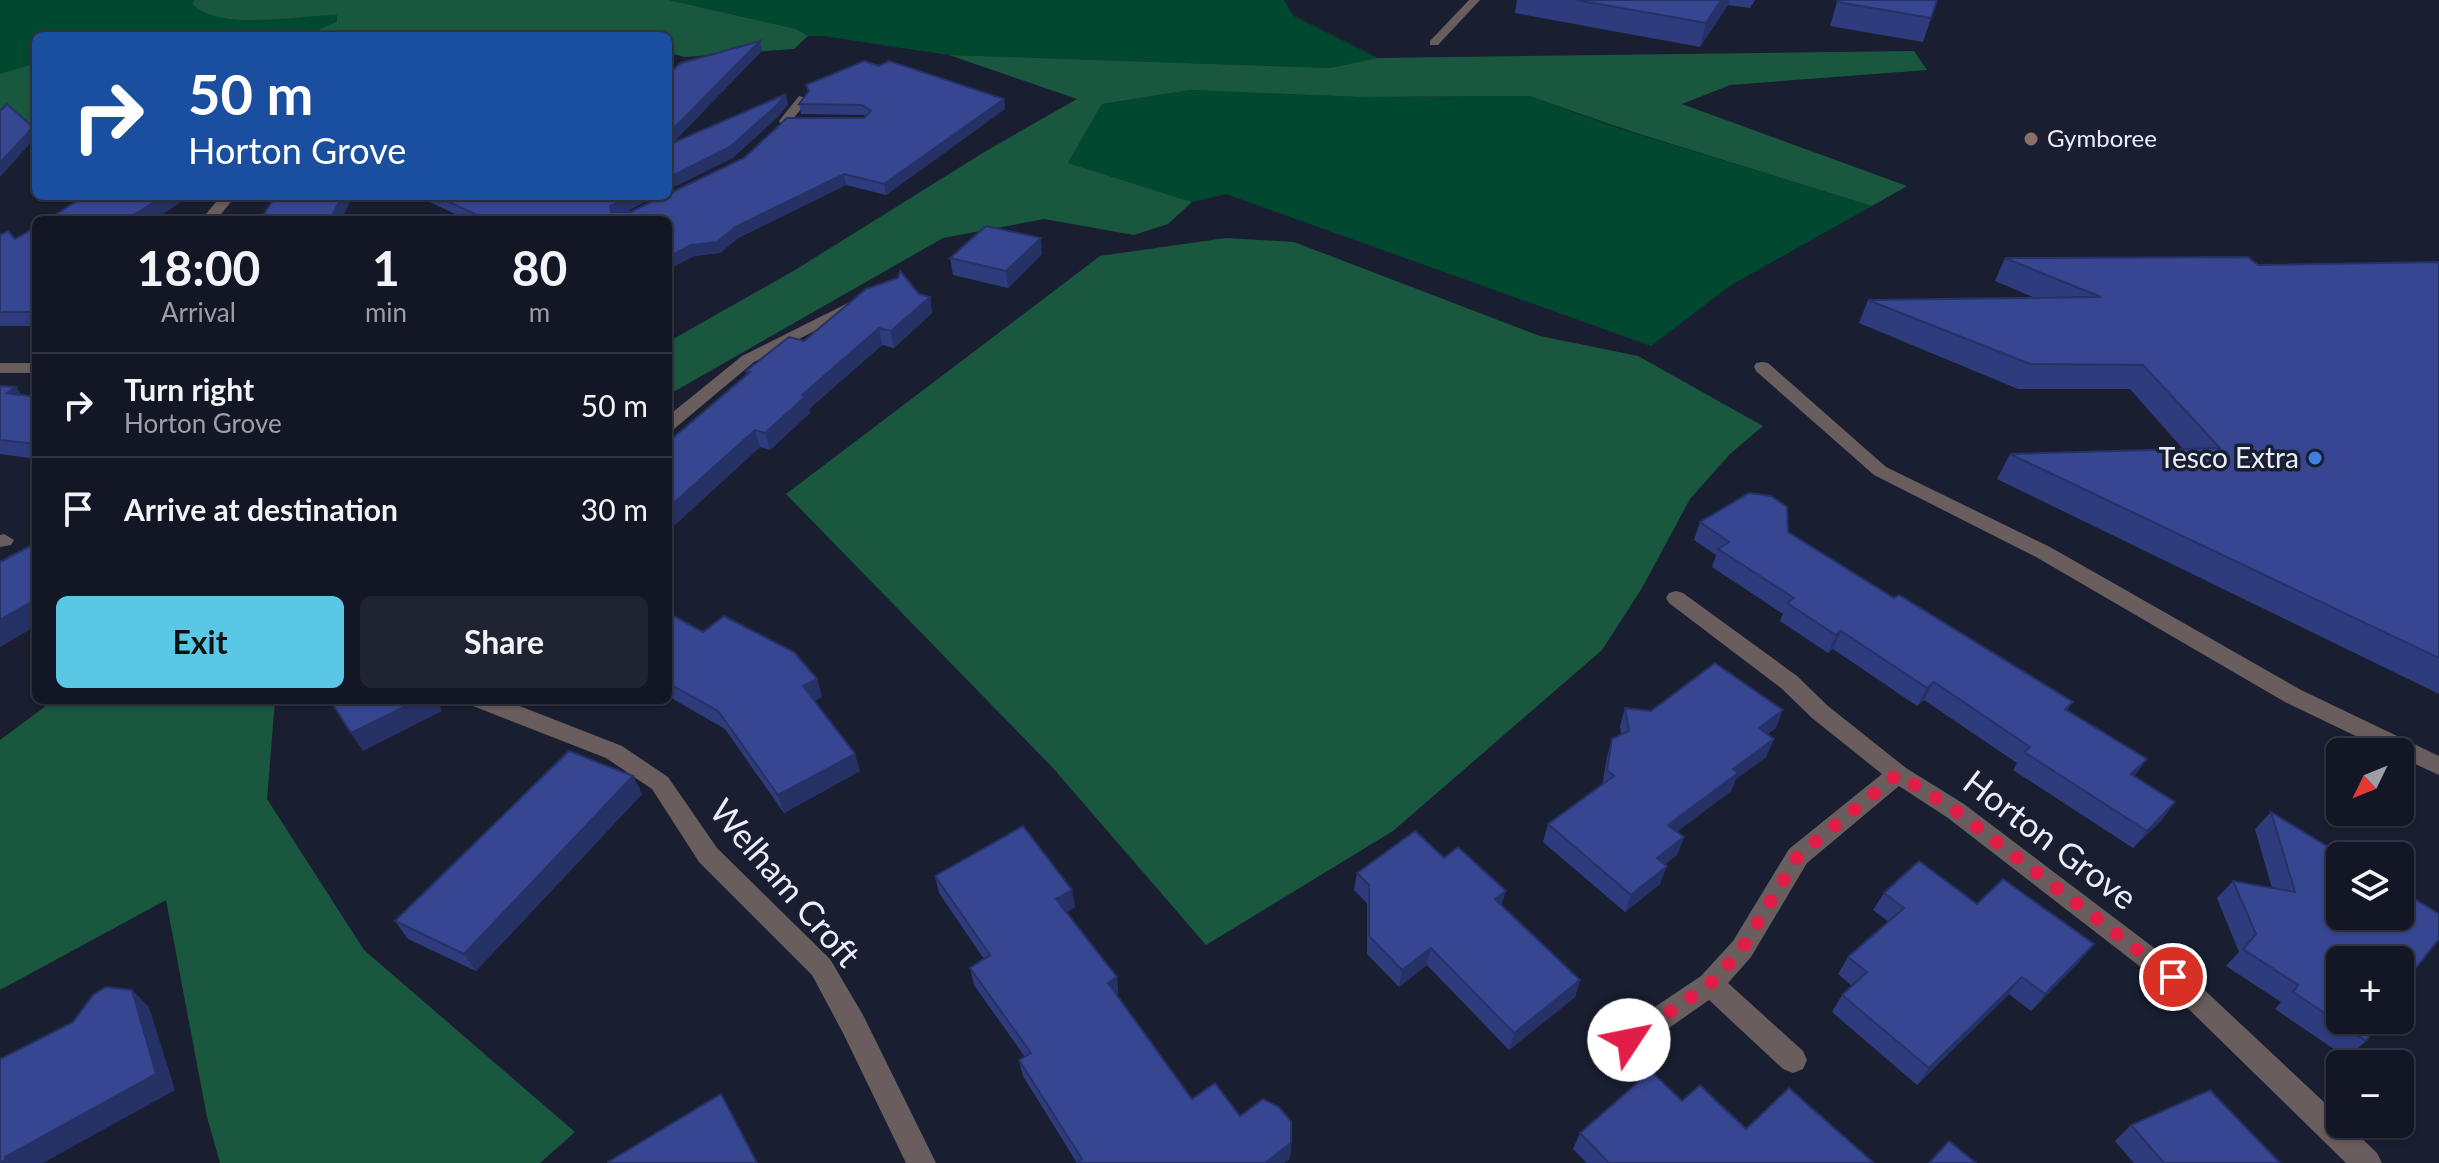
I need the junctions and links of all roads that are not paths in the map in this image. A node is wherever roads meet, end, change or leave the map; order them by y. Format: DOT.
graph roads {
  1 [pos="1475,0"];
  2 [pos="1434,43"];
  3 [pos="803,99"];
  4 [pos="785,121"];
  5 [pos="801,121"];
  6 [pos="773,131"];
  7 [pos="226,200"];
  8 [pos="212,216"];
  9 [pos="882,293"];
  10 [pos="1762,367"];
  11 [pos="0,368"];
  12 [pos="32,368"];
  13 [pos="672,422"];
  14 [pos="1676,598"];
  15 [pos="491,704"];
  16 [pos="2439,766"];
  17 [pos="1898,774"];
  18 [pos="1710,984"];
  19 [pos="1629,1040"];
  20 [pos="1793,1060"];
  21 [pos="921,1163"];
  22 [pos="2367,1163"];
  1 -- 2 [label="street"];
  3 -- 4 [label="street"];
  4 -- 5 [label="street"];
  4 -- 6 [label="street"];
  7 -- 8 [label="street"];
  9 -- 13 [label="street"];
  10 -- 16 [label="street"];
  11 -- 12 [label="street"];
  14 -- 17 [label="street, Horton Grove"];
  15 -- 21 [label="street, Welham Croft"];
  17 -- 18 [label="street"];
  17 -- 22 [label="street, Horton Grove"];
  18 -- 19 [label="street"];
  18 -- 20 [label="street"];
}
